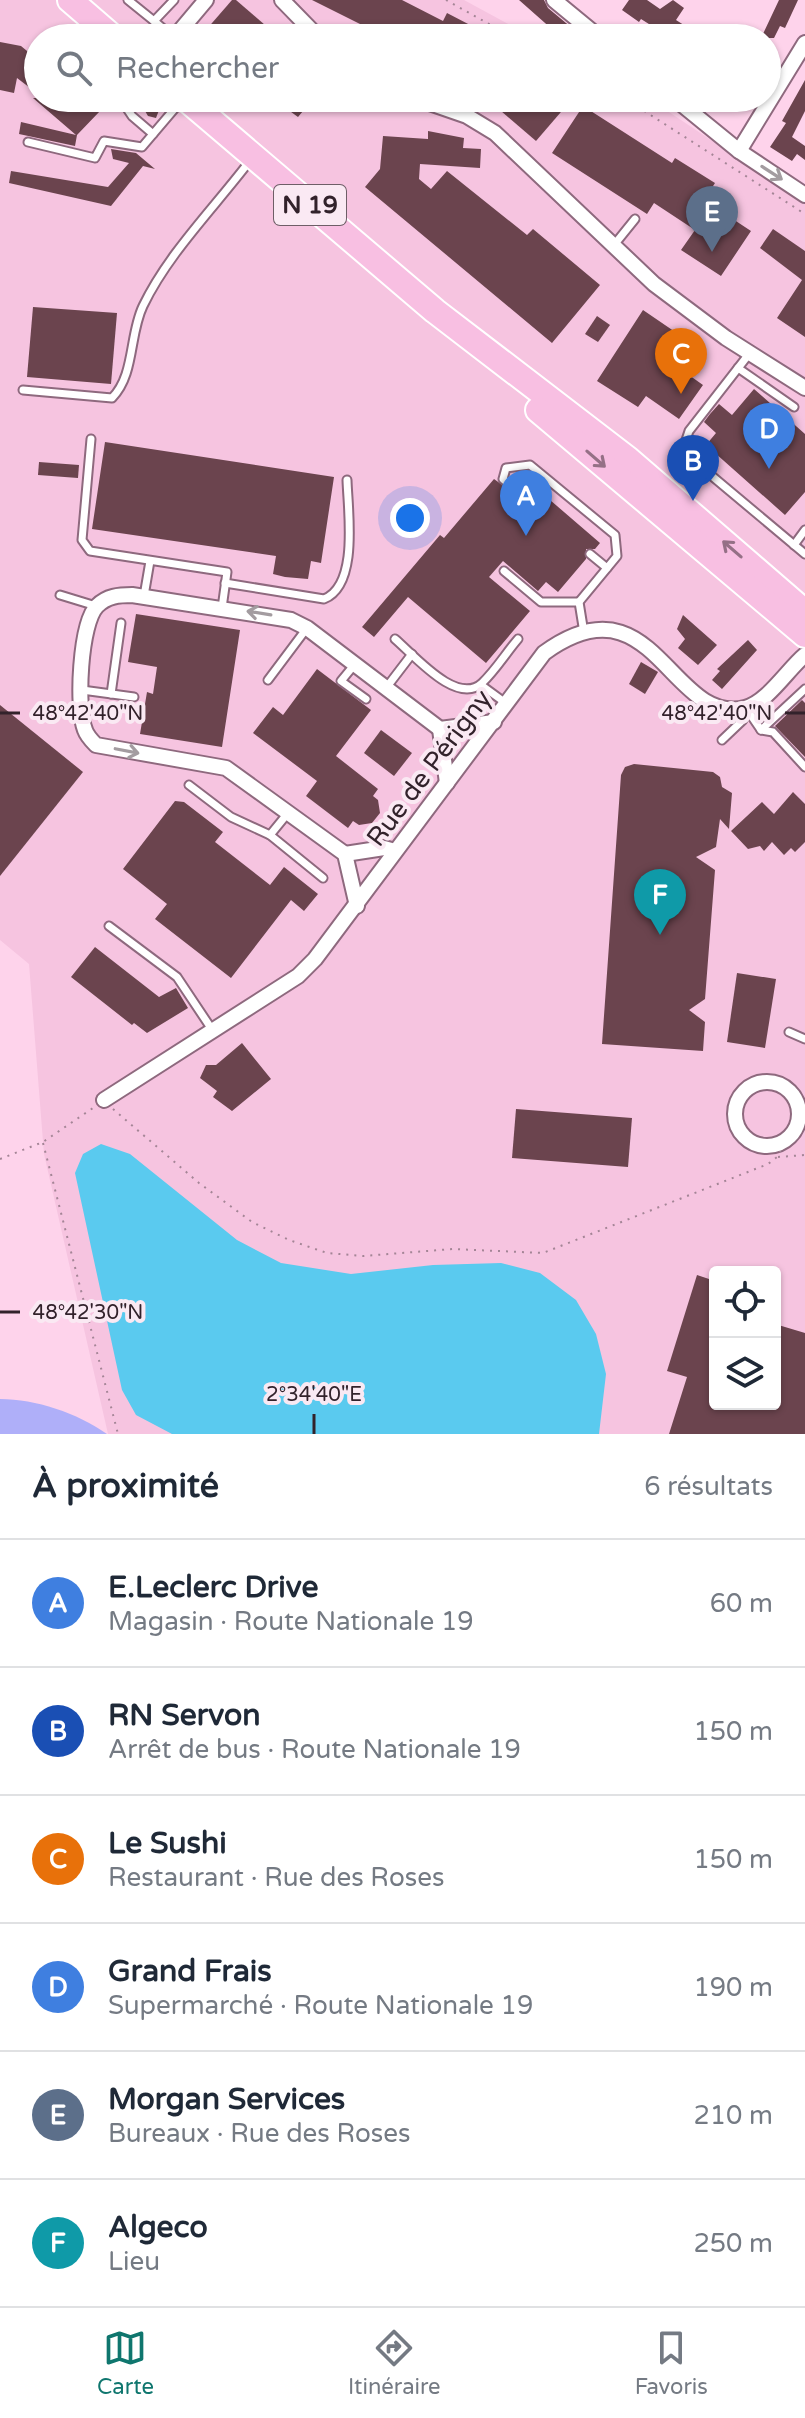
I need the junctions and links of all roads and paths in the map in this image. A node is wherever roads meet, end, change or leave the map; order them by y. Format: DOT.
graph roads {
  1 [pos="70,0"];
  2 [pos="128,0"];
  3 [pos="174,0"];
  4 [pos="206,0"];
  5 [pos="282,0"];
  6 [pos="446,0"];
  7 [pos="554,0"];
  8 [pos="154,21"];
  9 [pos="98,24"];
  10 [pos="158,24"];
  11 [pos="186,24"];
  12 [pos="305,24"];
  13 [pos="489,24"];
  14 [pos="583,24"];
  15 [pos="805,43"];
  16 [pos="781,82"];
  17 [pos="129,112"];
  18 [pos="172,112"];
  19 [pos="201,112"];
  20 [pos="455,112"];
  21 [pos="646,112"];
  22 [pos="691,112"];
  23 [pos="763,112"];
  24 [pos="153,134"];
  25 [pos="28,142"];
  26 [pos="739,151"];
  27 [pos="253,156"];
  28 [pos="805,195"];
  29 [pos="805,214"];
  30 [pos="635,219"];
  31 [pos="613,246"];
  32 [pos="435,311"];
  33 [pos="749,354"];
  34 [pos="738,368"];
  35 [pos="805,388"];
  36 [pos="23,390"];
  37 [pos="794,407"];
  38 [pos="91,439"];
  39 [pos="347,480"];
  40 [pos="511,486"];
  41 [pos="805,530"];
  42 [pos="794,545"];
  43 [pos="590,554"];
  44 [pos="805,554"];
  45 [pos="150,561"];
  46 [pos="607,568"];
  47 [pos="504,571"];
  48 [pos="225,583"];
  49 [pos="60,595"];
  50 [pos="144,596"];
  51 [pos="579,602"];
  52 [pos="96,606"];
  53 [pos="222,608"];
  54 [pos="805,612"];
  55 [pos="121,623"];
  56 [pos="307,628"];
  57 [pos="584,633"];
  58 [pos="805,635"];
  59 [pos="395,639"];
  60 [pos="518,639"];
  61 [pos="412,654"];
  62 [pos="805,655"];
  63 [pos="355,664"];
  64 [pos="268,680"];
  65 [pos="481,685"];
  66 [pos="386,688"];
  67 [pos="805,689"];
  68 [pos="82,690"];
  69 [pos="111,694"];
  70 [pos="134,697"];
  71 [pos="366,699"];
  72 [pos="507,704"];
  73 [pos="746,708"];
  74 [pos="494,722"];
  75 [pos="440,729"];
  76 [pos="761,730"];
  77 [pos="722,740"];
  78 [pos="805,767"];
  79 [pos="447,783"];
  80 [pos="189,785"];
  81 [pos="288,813"];
  82 [pos="270,835"];
  83 [pos="395,851"];
  84 [pos="345,854"];
  85 [pos="323,878"];
  86 [pos="357,906"];
  87 [pos="109,926"];
  88 [pos="213,1031"];
  89 [pos="789,1032"];
  90 [pos="805,1039"];
  91 [pos="104,1100"];
  92 [pos="795,1136"];
  93 [pos="43,1142"];
  94 [pos="805,1155"];
  95 [pos="777,1157"];
  96 [pos="0,1159"];
  97 [pos="118,1434"];
  1 -- 9 [label="main road"];
  2 -- 8 [label="lane"];
  3 -- 8 [label="lane"];
  4 -- 11 [label="street"];
  5 -- 12 [label="street"];
  6 -- 13 [label="path"];
  7 -- 14 [label="street"];
  8 -- 10 [label="lane"];
  15 -- 16 [label="street"];
  17 -- 24 [label="lane"];
  18 -- 24 [label="lane"];
  19 -- 27 [label="main road, N 19"];
  20 -- 31 [label="street"];
  21 -- 29 [label="path"];
  22 -- 26 [label="street"];
  23 -- 26 [label="street"];
  24 -- 25 [label="lane"];
  26 -- 28 [label="street, one-way"];
  27 -- 32 [label="main road, N 19"];
  27 -- 36 [label="lane"];
  30 -- 31 [label="lane"];
  31 -- 33 [label="street"];
  54 -- 32 [label="main road, N 19, one-way"];
  32 -- 58 [label="main road, N 19, one-way"];
  33 -- 34 [label="lane"];
  33 -- 35 [label="street"];
  34 -- 37 [label="lane"];
  34 -- 42 [label="lane"];
  38 -- 45 [label="lane"];
  39 -- 48 [label="lane"];
  40 -- 46 [label="lane"];
  41 -- 42 [label="lane"];
  42 -- 44 [label="lane"];
  43 -- 46 [label="lane"];
  45 -- 48 [label="lane"];
  45 -- 50 [label="lane"];
  46 -- 51 [label="lane"];
  47 -- 51 [label="lane"];
  48 -- 53 [label="lane"];
  49 -- 52 [label="lane"];
  50 -- 52 [label="street"];
  50 -- 53 [label="street"];
  51 -- 57 [label="lane"];
  52 -- 68 [label="street"];
  56 -- 53 [label="street, one-way"];
  55 -- 69 [label="lane"];
  56 -- 63 [label="street"];
  56 -- 64 [label="lane"];
  57 -- 72 [label="street, Rue de Périgny"];
  57 -- 73 [label="street, Rue de Périgny"];
  59 -- 61 [label="lane"];
  60 -- 65 [label="lane"];
  61 -- 65 [label="lane"];
  61 -- 66 [label="lane"];
  62 -- 73 [label="street"];
  63 -- 66 [label="street"];
  63 -- 71 [label="lane"];
  65 -- 72 [label="lane"];
  66 -- 75 [label="street"];
  67 -- 76 [label="lane"];
  68 -- 69 [label="lane"];
  68 -- 81 [label="street, one-way"];
  69 -- 70 [label="lane"];
  72 -- 74 [label="street, Rue de Périgny"];
  73 -- 76 [label="lane"];
  73 -- 77 [label="lane"];
  74 -- 75 [label="street"];
  74 -- 79 [label="street, Rue de Périgny"];
  75 -- 79 [label="street"];
  76 -- 78 [label="lane"];
  79 -- 83 [label="street, Rue de Périgny"];
  80 -- 82 [label="lane"];
  81 -- 82 [label="lane"];
  81 -- 84 [label="street"];
  82 -- 85 [label="lane"];
  83 -- 84 [label="street"];
  83 -- 86 [label="street, Rue de Périgny"];
  84 -- 86 [label="street"];
  86 -- 88 [label="street, Rue de Périgny"];
  87 -- 88 [label="lane"];
  88 -- 91 [label="street, Rue de Périgny"];
  89 -- 90 [label="lane"];
  91 -- 93 [label="path"];
  91 -- 95 [label="path"];
  92 -- 92 [label="street"];
  92 -- 95 [label="path"];
  93 -- 96 [label="path"];
  93 -- 97 [label="path"];
  94 -- 95 [label="path"];
}
